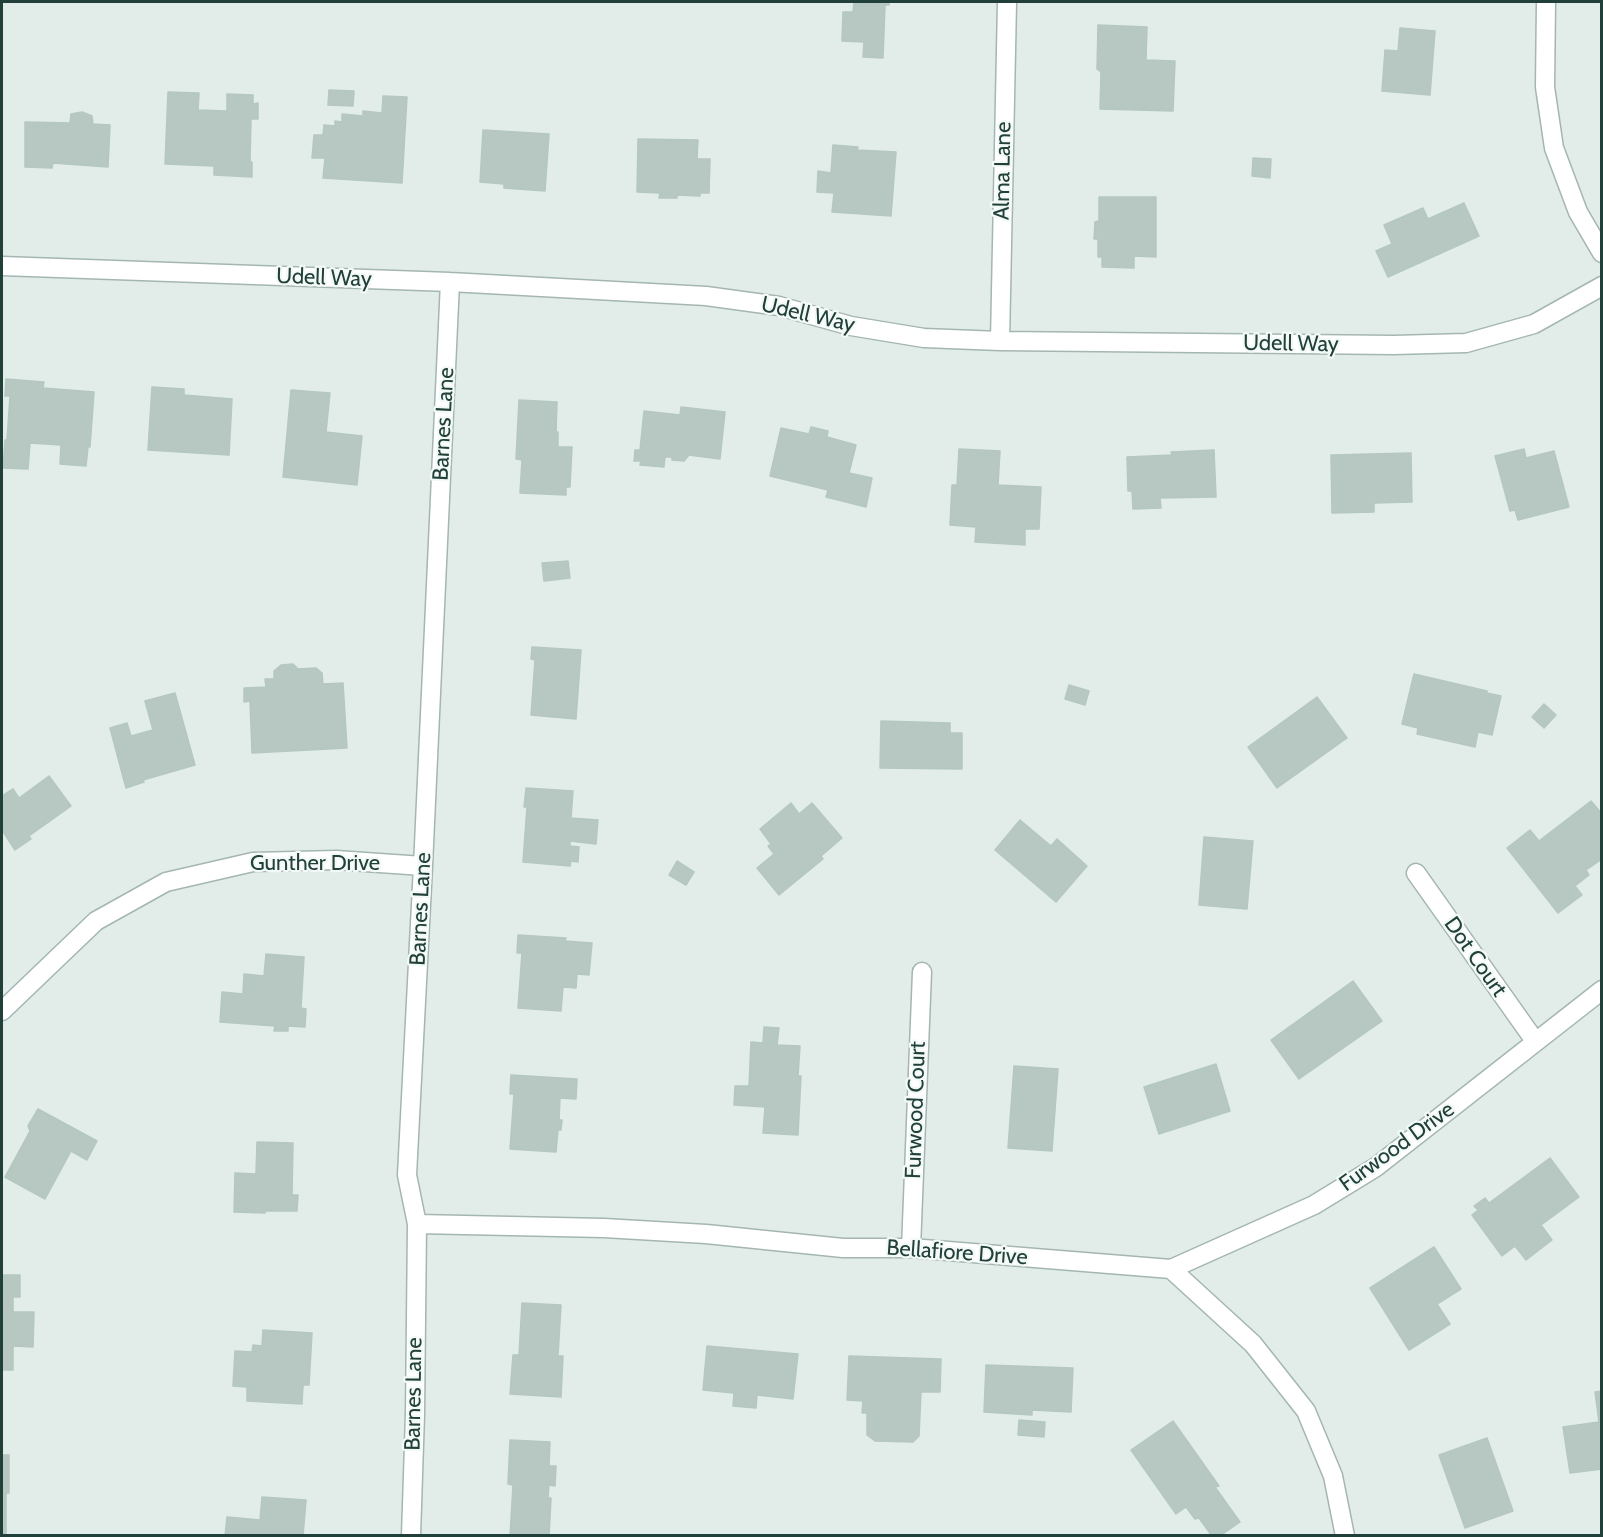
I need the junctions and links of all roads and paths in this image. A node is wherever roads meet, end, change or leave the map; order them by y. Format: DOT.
graph roads {
  1 [pos="1007,2"];
  2 [pos="1546,2"];
  3 [pos="1602,253"];
  4 [pos="2,266"];
  5 [pos="450,282"];
  6 [pos="1602,286"];
  7 [pos="1000,341"];
  8 [pos="423,866"];
  9 [pos="1416,873"];
  10 [pos="922,972"];
  11 [pos="1602,990"];
  12 [pos="2,1011"];
  13 [pos="1535,1041"];
  14 [pos="417,1224"];
  15 [pos="911,1248"];
  16 [pos="1171,1269"];
  17 [pos="411,1536"];
  18 [pos="1345,1536"];
  1 -- 7 [label="street, Alma Lane"];
  2 -- 3 [label="street"];
  4 -- 5 [label="street, Udell Way"];
  5 -- 7 [label="street, Udell Way"];
  5 -- 8 [label="street, Barnes Lane"];
  6 -- 7 [label="street, Udell Way"];
  8 -- 12 [label="street, Gunther Drive"];
  8 -- 14 [label="street, Barnes Lane"];
  9 -- 13 [label="street, Dot Court"];
  10 -- 15 [label="street, Furwood Court"];
  11 -- 13 [label="street, Furwood Drive"];
  13 -- 16 [label="street, Furwood Drive"];
  14 -- 15 [label="street, Bellafiore Drive"];
  14 -- 17 [label="street, Barnes Lane"];
  15 -- 16 [label="street, Bellafiore Drive"];
  16 -- 18 [label="street"];
}
